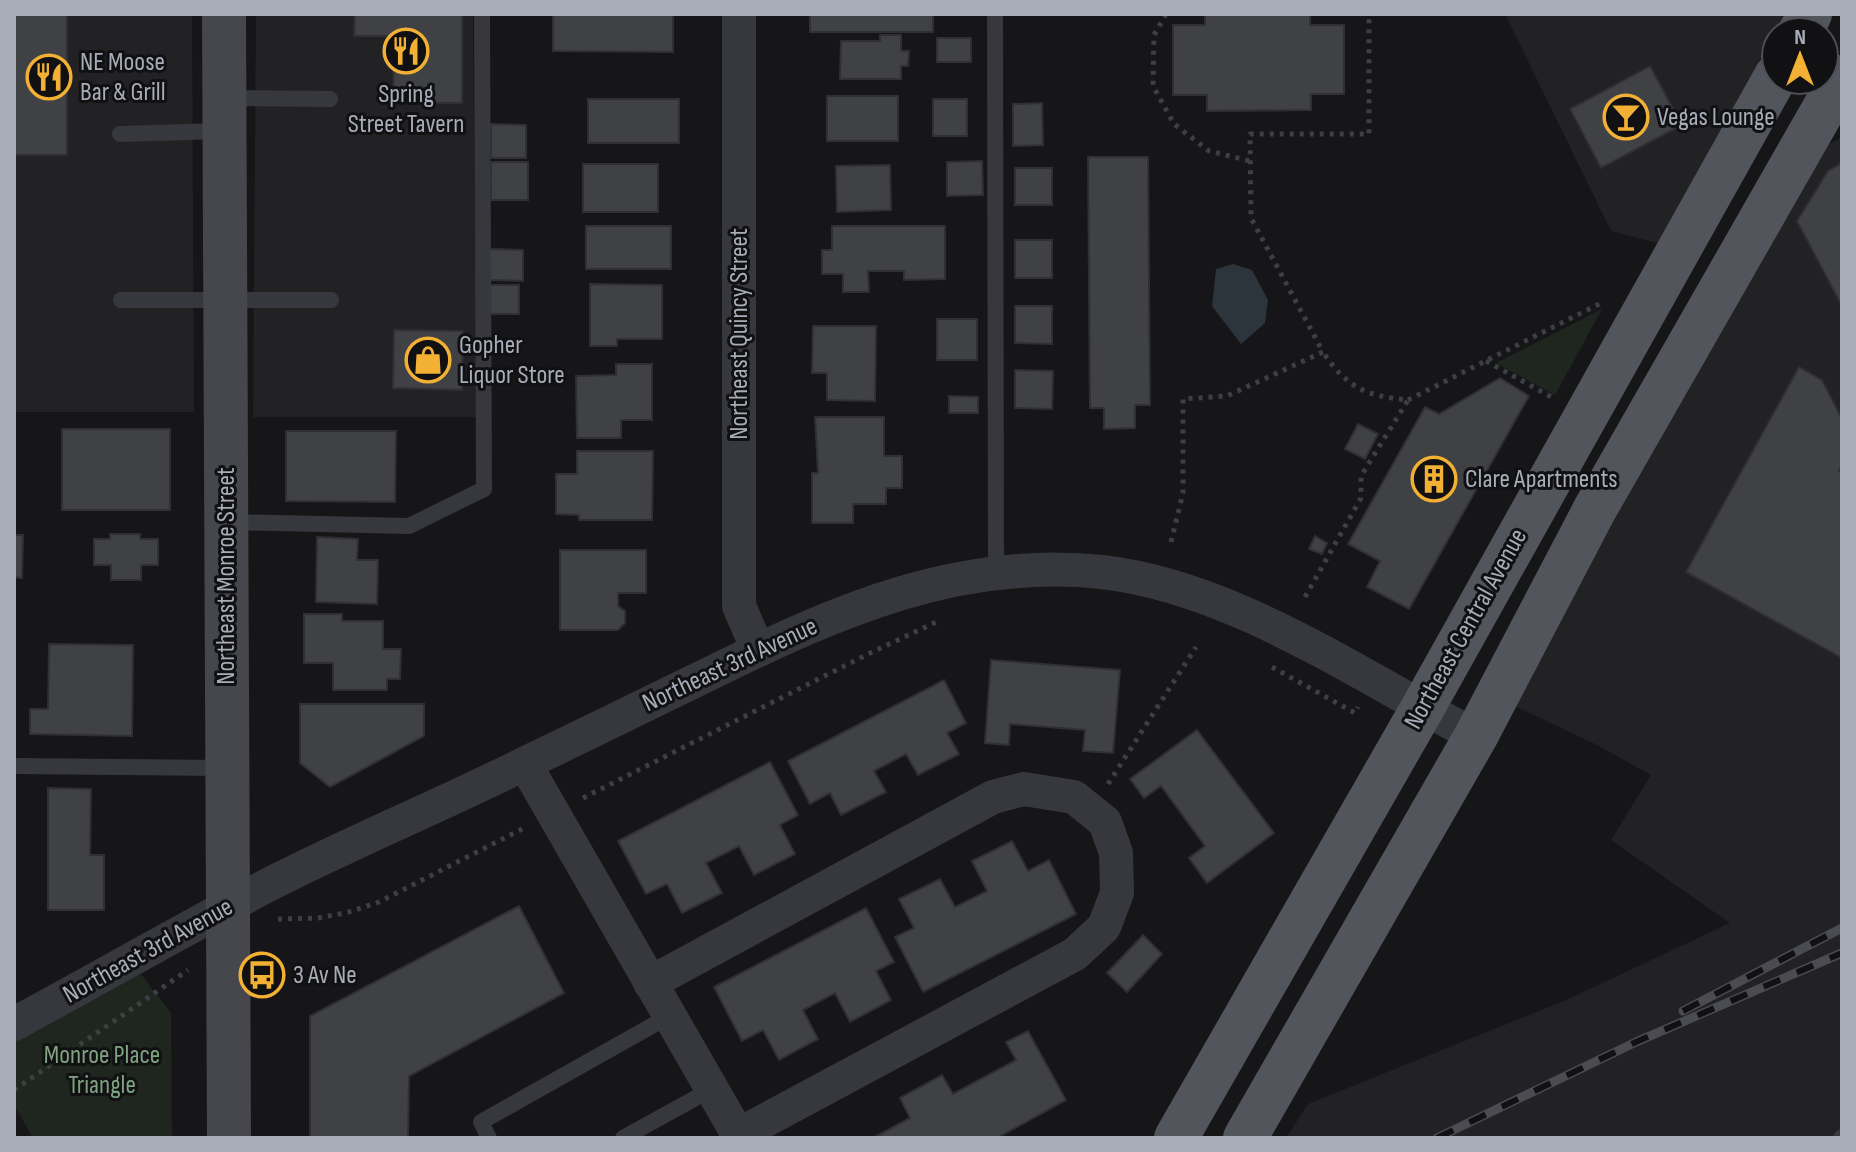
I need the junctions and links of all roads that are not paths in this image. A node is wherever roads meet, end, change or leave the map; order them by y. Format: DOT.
graph roads {
  1 [pos="224,14"];
  2 [pos="482,14"];
  3 [pos="739,14"];
  4 [pos="995,14"];
  5 [pos="1842,77"];
  6 [pos="1765,96"];
  7 [pos="330,99"];
  8 [pos="224,114"];
  9 [pos="1825,127"];
  10 [pos="120,134"];
  11 [pos="225,299"];
  12 [pos="121,300"];
  13 [pos="331,300"];
  14 [pos="226,522"];
  15 [pos="996,572"];
  16 [pos="758,650"];
  17 [pos="1422,709"];
  18 [pos="1476,736"];
  19 [pos="525,764"];
  20 [pos="14,766"];
  21 [pos="226,768"];
  22 [pos="246,914"];
  23 [pos="650,983"];
  24 [pos="671,1015"];
  25 [pos="14,1024"];
  26 [pos="712,1089"];
  27 [pos="739,1136"];
  28 [pos="229,1138"];
  29 [pos="489,1138"];
  30 [pos="623,1138"];
  31 [pos="1176,1138"];
  32 [pos="1245,1138"];
  1 -- 8 [label="street, Northeast Monroe Street"];
  2 -- 14 [label="lane"];
  3 -- 16 [label="street, Northeast Quincy Street"];
  4 -- 15 [label="lane"];
  5 -- 9 [label="main road"];
  6 -- 17 [label="main road, Northeast Central Avenue"];
  7 -- 8 [label="lane"];
  8 -- 10 [label="lane"];
  8 -- 11 [label="street, Northeast Monroe Street"];
  9 -- 18 [label="main road"];
  11 -- 12 [label="lane"];
  11 -- 13 [label="lane"];
  11 -- 14 [label="street, Northeast Monroe Street"];
  14 -- 21 [label="street, Northeast Monroe Street"];
  15 -- 16 [label="street, Northeast 3rd Avenue"];
  15 -- 17 [label="street, Northeast 3rd Avenue"];
  16 -- 19 [label="street, Northeast 3rd Avenue"];
  17 -- 18 [label="street, Northeast 3rd Avenue"];
  17 -- 31 [label="main road, Northeast Central Avenue"];
  18 -- 32 [label="main road"];
  19 -- 22 [label="street, Northeast 3rd Avenue"];
  19 -- 23 [label="street"];
  20 -- 21 [label="lane"];
  21 -- 22 [label="street, Northeast Monroe Street"];
  22 -- 25 [label="street, Northeast 3rd Avenue"];
  22 -- 28 [label="street, Northeast Monroe Street"];
  23 -- 24 [label="street"];
  23 -- 27 [label="street"];
  24 -- 26 [label="street"];
  24 -- 29 [label="lane"];
  26 -- 27 [label="street"];
  26 -- 30 [label="lane"];
}
